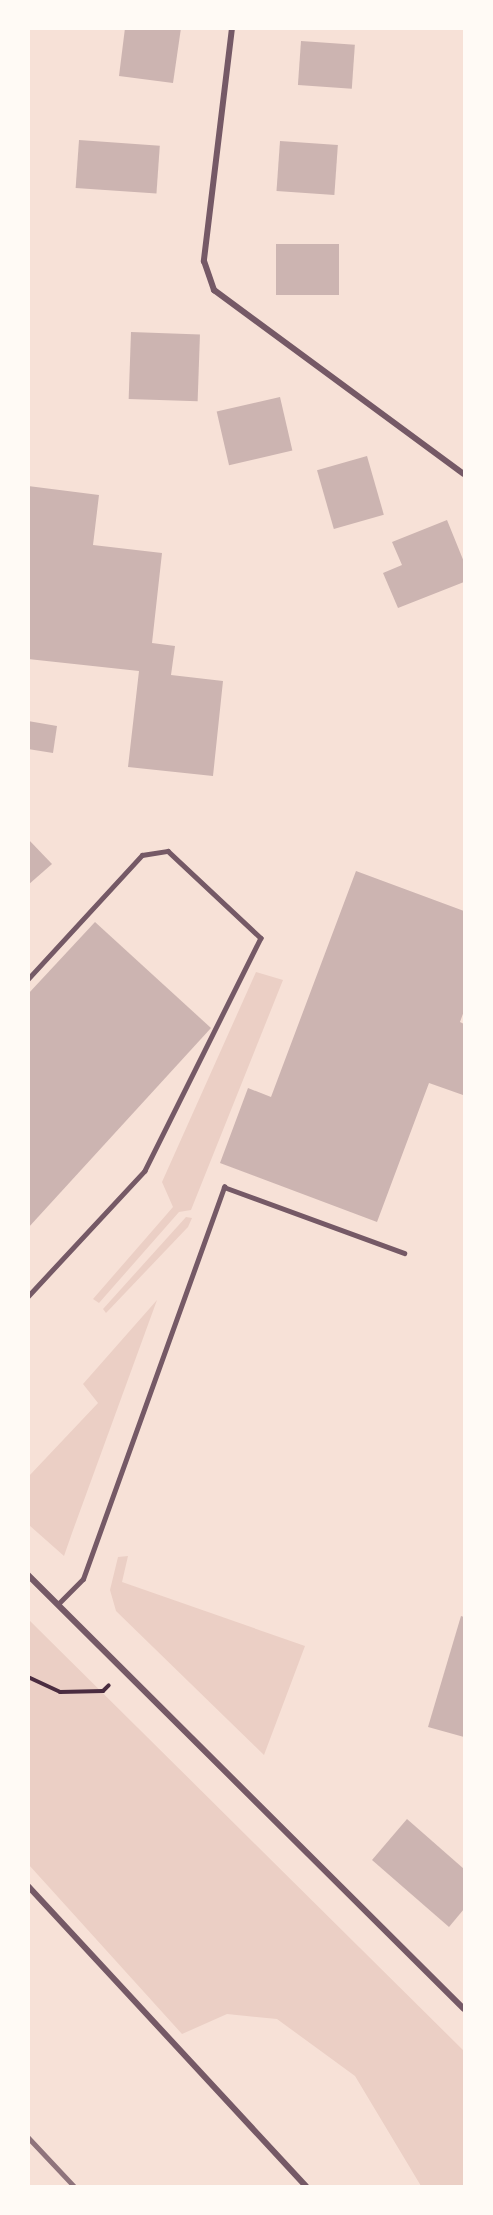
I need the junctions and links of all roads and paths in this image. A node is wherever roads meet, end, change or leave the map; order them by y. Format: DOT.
graph roads {
  1 [pos="232,28"];
  2 [pos="465,474"];
  3 [pos="28,979"];
  4 [pos="404,1253"];
  5 [pos="28,1297"];
  6 [pos="28,1575"];
  7 [pos="58,1604"];
  8 [pos="126,1672"];
  9 [pos="28,1677"];
  10 [pos="28,1887"];
  11 [pos="465,2009"];
  12 [pos="306,2187"];
  1 -- 2 [label="street"];
  3 -- 5 [label="lane"];
  4 -- 7 [label="lane"];
  6 -- 7 [label="street"];
  7 -- 8 [label="street"];
  8 -- 9 [label="path"];
  8 -- 11 [label="street"];
  10 -- 12 [label="street"];
}
